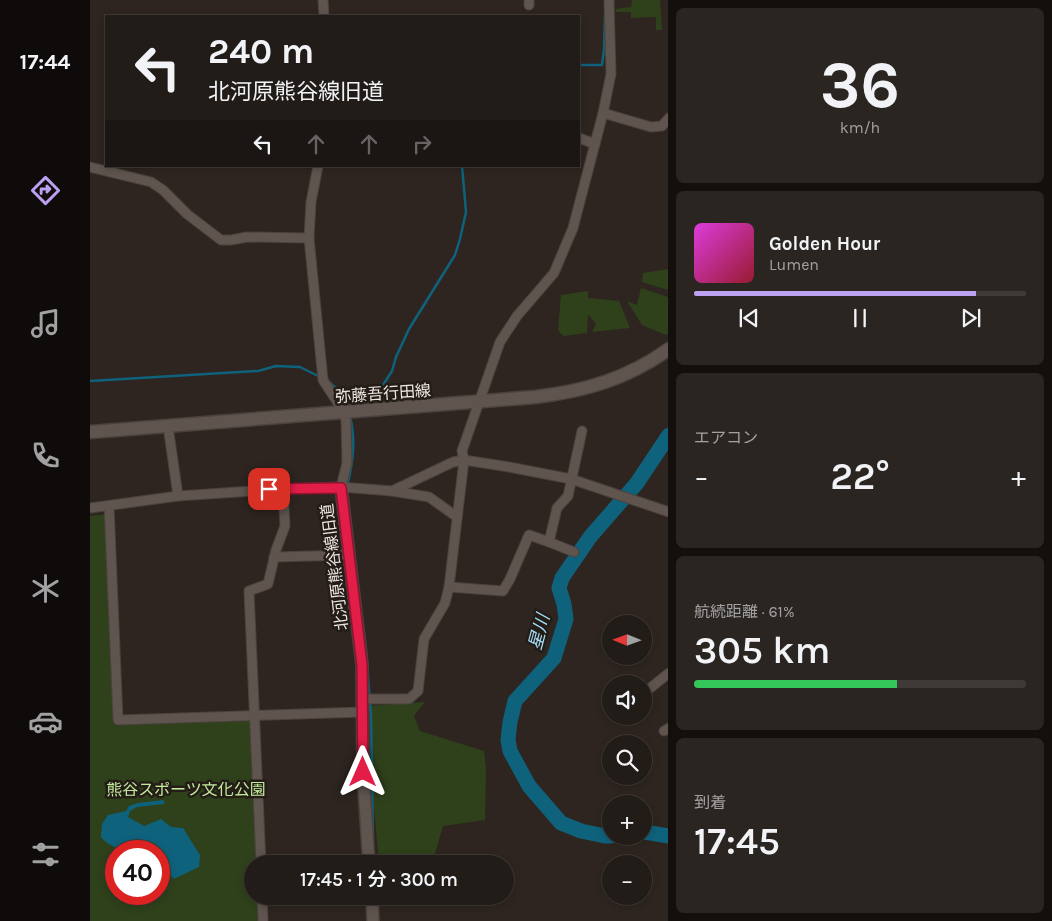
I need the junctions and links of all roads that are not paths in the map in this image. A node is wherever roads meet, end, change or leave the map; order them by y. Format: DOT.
graph roads {
  1 [pos="323,0"];
  2 [pos="609,0"];
  3 [pos="324,15"];
  4 [pos="603,113"];
  5 [pos="668,118"];
  6 [pos="580,138"];
  7 [pos="595,144"];
  8 [pos="90,167"];
  9 [pos="318,167"];
  10 [pos="309,238"];
  11 [pos="668,349"];
  12 [pos="479,402"];
  13 [pos="344,412"];
  14 [pos="168,426"];
  15 [pos="582,431"];
  16 [pos="90,432"];
  17 [pos="464,460"];
  18 [pos="572,479"];
  19 [pos="283,488"];
  20 [pos="341,488"];
  21 [pos="392,491"];
  22 [pos="178,496"];
  23 [pos="109,506"];
  24 [pos="90,508"];
  25 [pos="668,512"];
  26 [pos="457,516"];
  27 [pos="549,542"];
  28 [pos="574,552"];
  29 [pos="349,555"];
  30 [pos="274,557"];
  31 [pos="449,587"];
  32 [pos="668,673"];
  33 [pos="652,686"];
  34 [pos="363,699"];
  35 [pos="363,712"];
  36 [pos="255,716"];
  37 [pos="261,855"];
  38 [pos="368,855"];
  39 [pos="262,905"];
  40 [pos="372,905"];
  41 [pos="263,921"];
  42 [pos="373,921"];
  1 -- 3 [label="street"];
  2 -- 4 [label="street"];
  4 -- 5 [label="street"];
  4 -- 7 [label="street"];
  6 -- 7 [label="street"];
  7 -- 12 [label="street"];
  8 -- 10 [label="street"];
  9 -- 10 [label="street"];
  10 -- 13 [label="street"];
  11 -- 12 [label="main road, 弥藤吾行田線"];
  12 -- 13 [label="main road, 弥藤吾行田線"];
  12 -- 17 [label="street"];
  13 -- 14 [label="main road, 弥藤吾行田線"];
  13 -- 20 [label="street"];
  14 -- 16 [label="main road, 弥藤吾行田線"];
  14 -- 22 [label="street"];
  15 -- 18 [label="street"];
  17 -- 18 [label="street"];
  17 -- 21 [label="street"];
  17 -- 26 [label="street"];
  18 -- 25 [label="street"];
  18 -- 27 [label="street"];
  19 -- 20 [label="street, 北河原熊谷線旧道"];
  19 -- 22 [label="street, 北河原熊谷線旧道"];
  19 -- 30 [label="street"];
  20 -- 21 [label="street"];
  20 -- 29 [label="street, 北河原熊谷線旧道"];
  21 -- 26 [label="street"];
  22 -- 23 [label="street, 北河原熊谷線旧道"];
  23 -- 24 [label="street, 北河原熊谷線旧道"];
  23 -- 36 [label="street"];
  26 -- 31 [label="street"];
  27 -- 28 [label="street"];
  27 -- 31 [label="street"];
  29 -- 30 [label="street"];
  29 -- 34 [label="street, 北河原熊谷線旧道"];
  30 -- 36 [label="street"];
  31 -- 34 [label="street"];
  32 -- 33 [label="street"];
  34 -- 35 [label="street, 北河原熊谷線旧道"];
  35 -- 36 [label="street"];
  35 -- 38 [label="street, 北河原熊谷線旧道"];
  36 -- 37 [label="street"];
  39 -- 41 [label="street"];
  40 -- 42 [label="street"];
}
